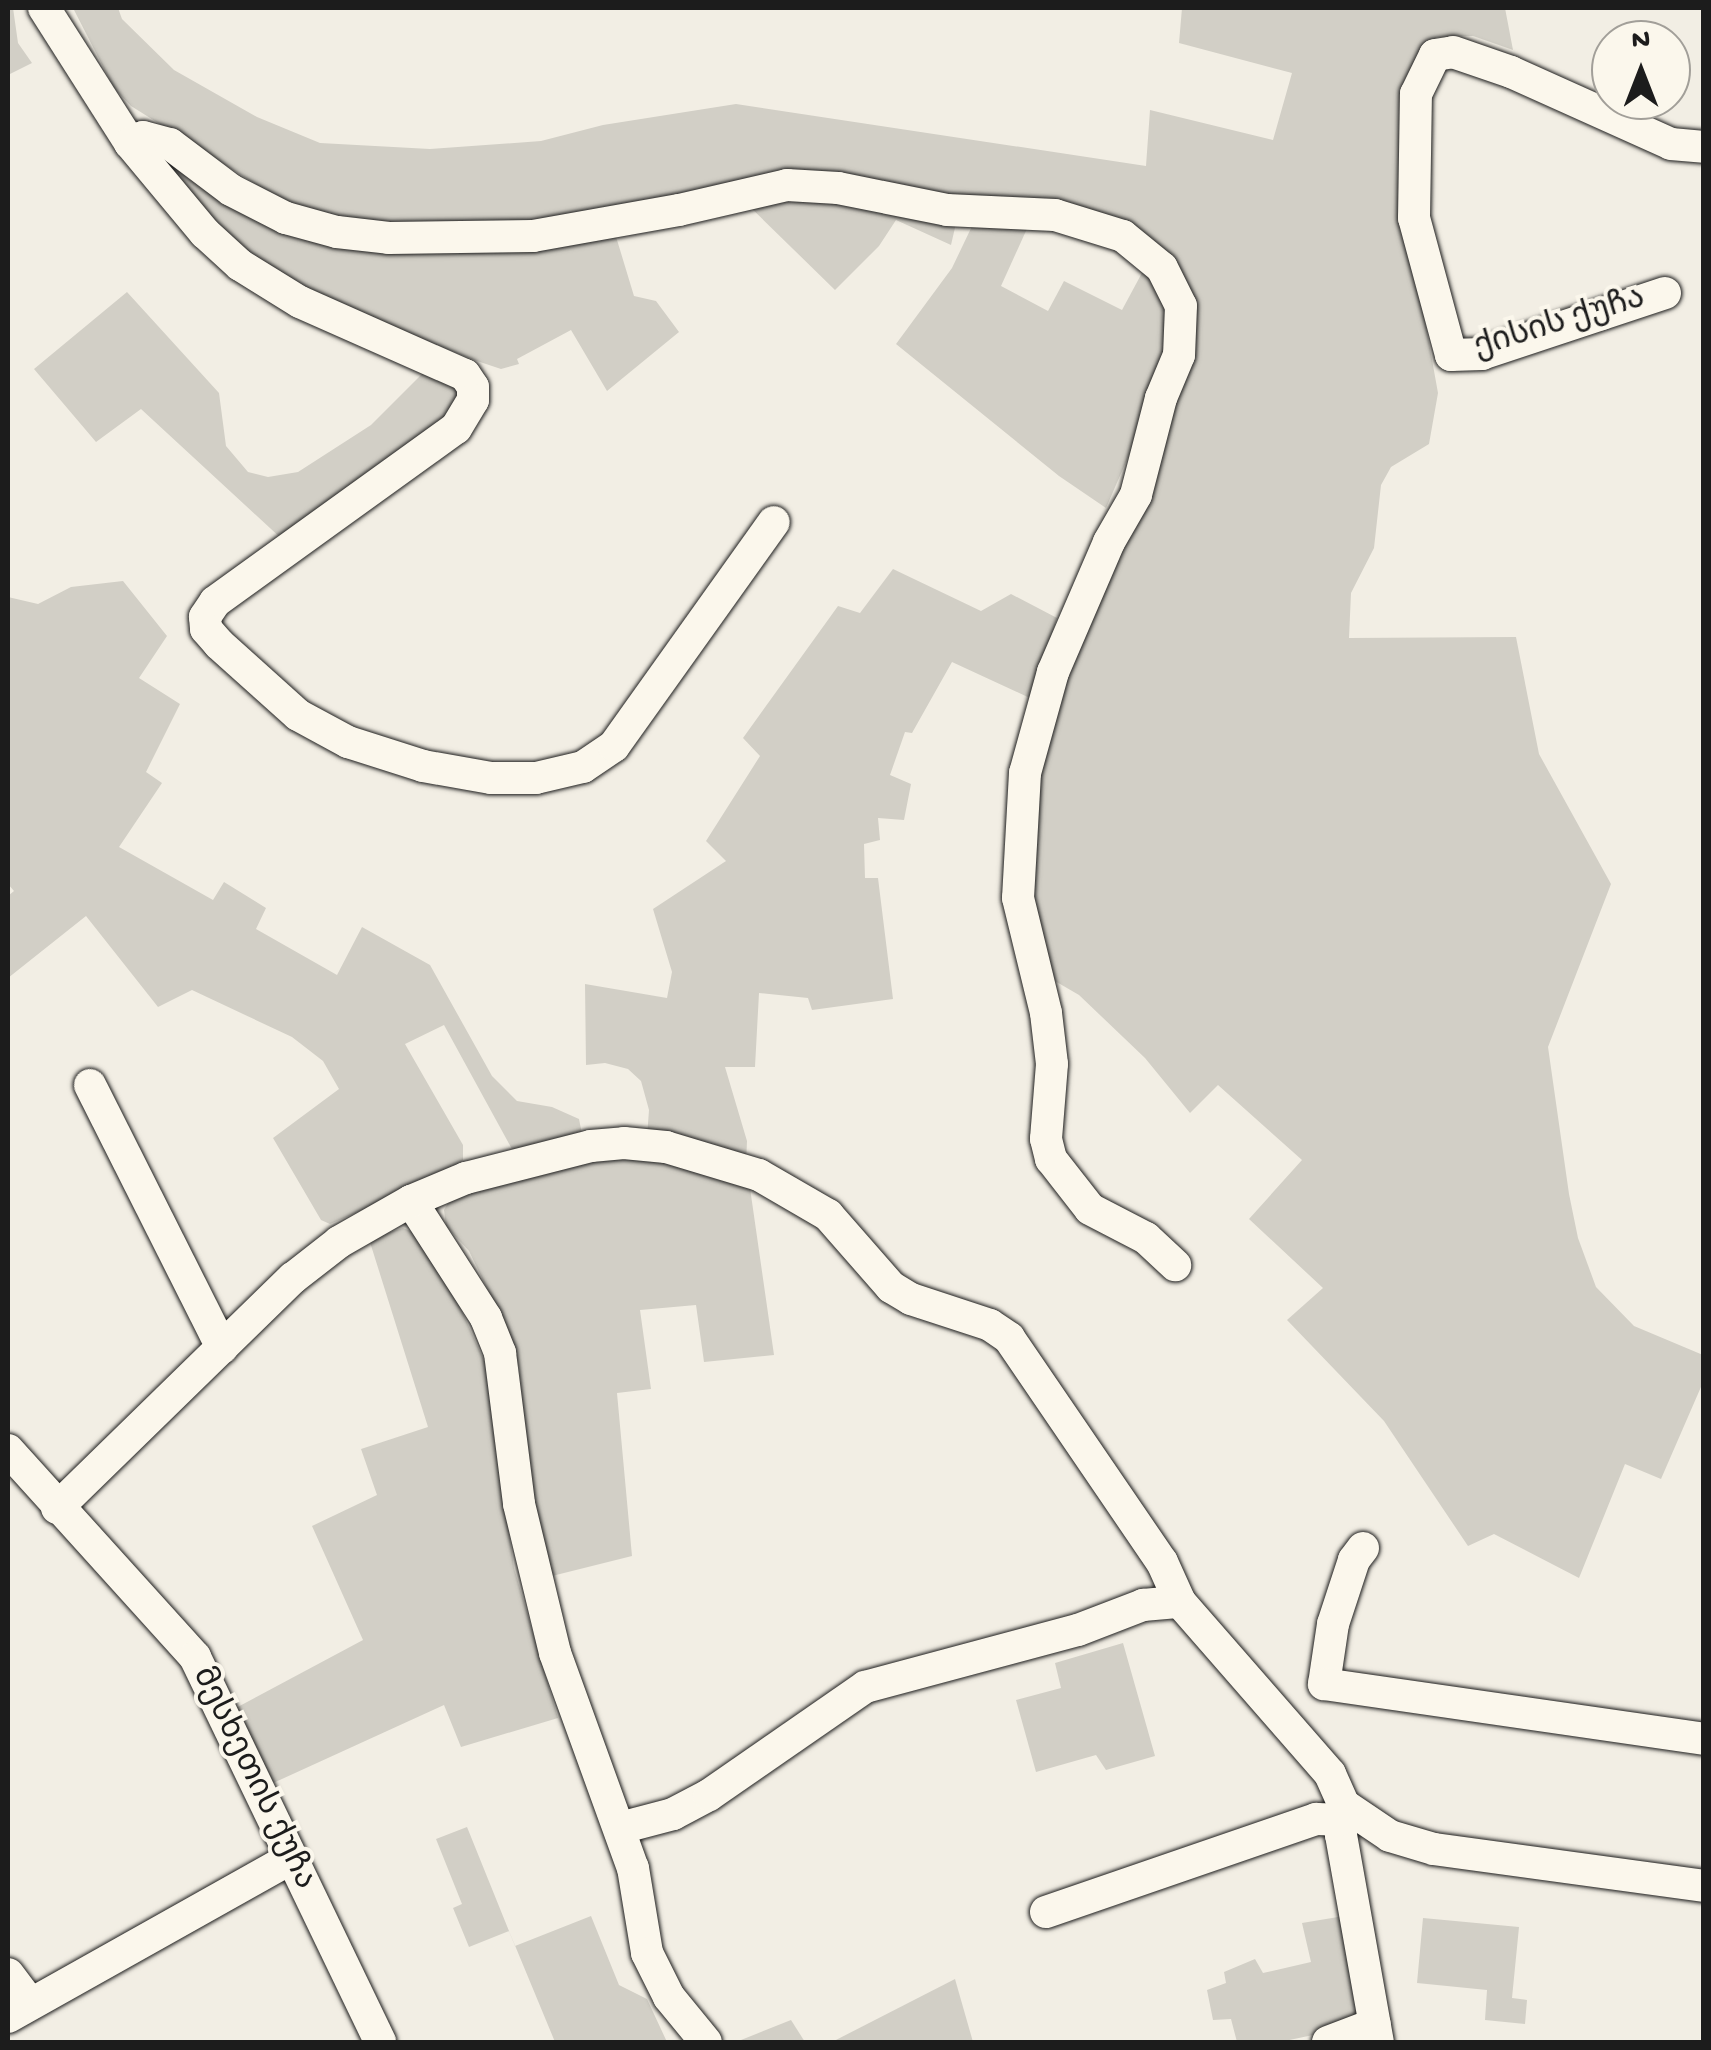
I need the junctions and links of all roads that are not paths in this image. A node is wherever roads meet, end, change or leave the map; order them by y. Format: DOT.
graph roads {
  1 [pos="44,8"];
  2 [pos="130,143"];
  3 [pos="1704,148"];
  4 [pos="1665,293"];
  5 [pos="774,522"];
  6 [pos="90,1085"];
  7 [pos="412,1201"];
  8 [pos="1174,1265"];
  9 [pos="222,1348"];
  10 [pos="8,1450"];
  11 [pos="56,1508"];
  12 [pos="1363,1548"];
  13 [pos="1180,1602"];
  14 [pos="1704,1740"];
  15 [pos="1342,1812"];
  16 [pos="620,1828"];
  17 [pos="290,1859"];
  18 [pos="1704,1886"];
  19 [pos="1046,1912"];
  20 [pos="8,1974"];
  21 [pos="18,2009"];
  22 [pos="1376,2033"];
  23 [pos="380,2042"];
  24 [pos="706,2042"];
  25 [pos="1328,2042"];
  1 -- 2 [label="street"];
  2 -- 5 [label="street"];
  2 -- 8 [label="street"];
  3 -- 4 [label="street, ქისის ქუჩა"];
  6 -- 9 [label="street"];
  7 -- 9 [label="street"];
  7 -- 13 [label="street"];
  7 -- 16 [label="street"];
  9 -- 11 [label="street"];
  10 -- 11 [label="street, მესხეთის ქუჩა"];
  11 -- 17 [label="street, მესხეთის ქუჩა"];
  12 -- 14 [label="street"];
  13 -- 15 [label="street"];
  13 -- 16 [label="street"];
  15 -- 18 [label="street"];
  15 -- 19 [label="street"];
  15 -- 22 [label="street"];
  16 -- 24 [label="street"];
  17 -- 21 [label="street"];
  17 -- 23 [label="street, მესხეთის ქუჩა"];
  20 -- 21 [label="street"];
  22 -- 25 [label="street"];
}
